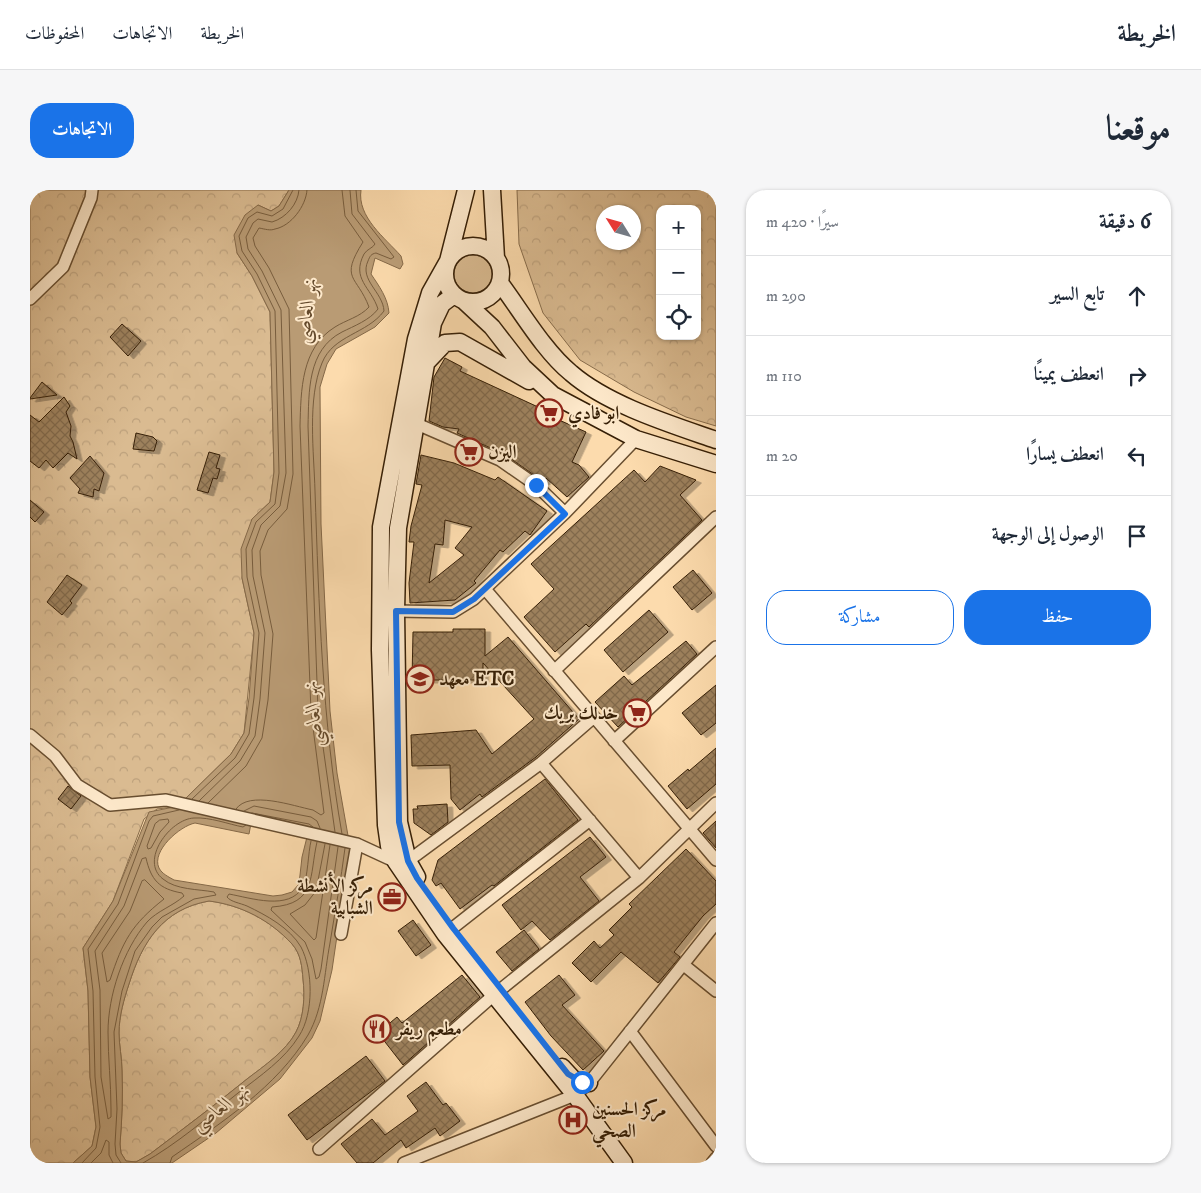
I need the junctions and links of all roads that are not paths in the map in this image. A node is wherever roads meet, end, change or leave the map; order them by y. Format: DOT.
graph roads {
  1 [pos="92,190"];
  2 [pos="466,190"];
  3 [pos="492,190"];
  4 [pos="496,258"];
  5 [pos="448,261"];
  6 [pos="500,283"];
  7 [pos="459,298"];
  8 [pos="30,299"];
  9 [pos="427,362"];
  10 [pos="553,395"];
  11 [pos="417,424"];
  12 [pos="636,439"];
  13 [pos="716,440"];
  14 [pos="716,464"];
  15 [pos="565,514"];
  16 [pos="716,518"];
  17 [pos="485,589"];
  18 [pos="396,611"];
  19 [pos="716,647"];
  20 [pos="554,671"];
  21 [pos="594,717"];
  22 [pos="30,735"];
  23 [pos="614,741"];
  24 [pos="541,763"];
  25 [pos="716,803"];
  26 [pos="590,820"];
  27 [pos="689,829"];
  28 [pos="357,844"];
  29 [pos="716,860"];
  30 [pos="402,861"];
  31 [pos="639,878"];
  32 [pos="716,923"];
  33 [pos="449,931"];
  34 [pos="341,934"];
  35 [pos="685,966"];
  36 [pos="716,991"];
  37 [pos="498,992"];
  38 [pos="630,1031"];
  39 [pos="589,1083"];
  40 [pos="575,1095"];
  41 [pos="716,1146"];
  42 [pos="319,1149"];
  43 [pos="716,1158"];
  44 [pos="622,1162"];
  45 [pos="404,1163"];
  46 [pos="712,1163"];
  1 -- 8 [label="street"];
  2 -- 5 [label="main road"];
  3 -- 4 [label="main road"];
  4 -- 5 [label="main road"];
  4 -- 6 [label="main road"];
  5 -- 7 [label="main road"];
  5 -- 30 [label="main road"];
  6 -- 7 [label="main road"];
  6 -- 13 [label="main road"];
  7 -- 9 [label="main road"];
  7 -- 10 [label="main road"];
  9 -- 10 [label="main road"];
  9 -- 11 [label="main road"];
  10 -- 12 [label="main road"];
  11 -- 15 [label="street"];
  11 -- 18 [label="main road"];
  12 -- 14 [label="main road"];
  12 -- 15 [label="street"];
  15 -- 17 [label="street"];
  16 -- 20 [label="street"];
  17 -- 18 [label="street"];
  17 -- 20 [label="street"];
  18 -- 30 [label="main road"];
  19 -- 23 [label="street"];
  20 -- 21 [label="street"];
  21 -- 23 [label="street"];
  21 -- 24 [label="street"];
  22 -- 28 [label="street"];
  23 -- 27 [label="street"];
  24 -- 26 [label="street"];
  24 -- 30 [label="street"];
  25 -- 27 [label="street"];
  26 -- 31 [label="street"];
  26 -- 33 [label="street"];
  27 -- 29 [label="street"];
  27 -- 31 [label="street"];
  28 -- 30 [label="street"];
  28 -- 34 [label="street"];
  30 -- 33 [label="main road"];
  31 -- 37 [label="street"];
  32 -- 35 [label="street"];
  33 -- 37 [label="main road"];
  35 -- 36 [label="street"];
  35 -- 38 [label="street"];
  37 -- 39 [label="main road"];
  37 -- 40 [label="main road"];
  37 -- 42 [label="street"];
  38 -- 39 [label="street"];
  38 -- 41 [label="street"];
  39 -- 40 [label="street"];
  40 -- 44 [label="main road"];
  40 -- 45 [label="street"];
  43 -- 46 [label="street"];
}
